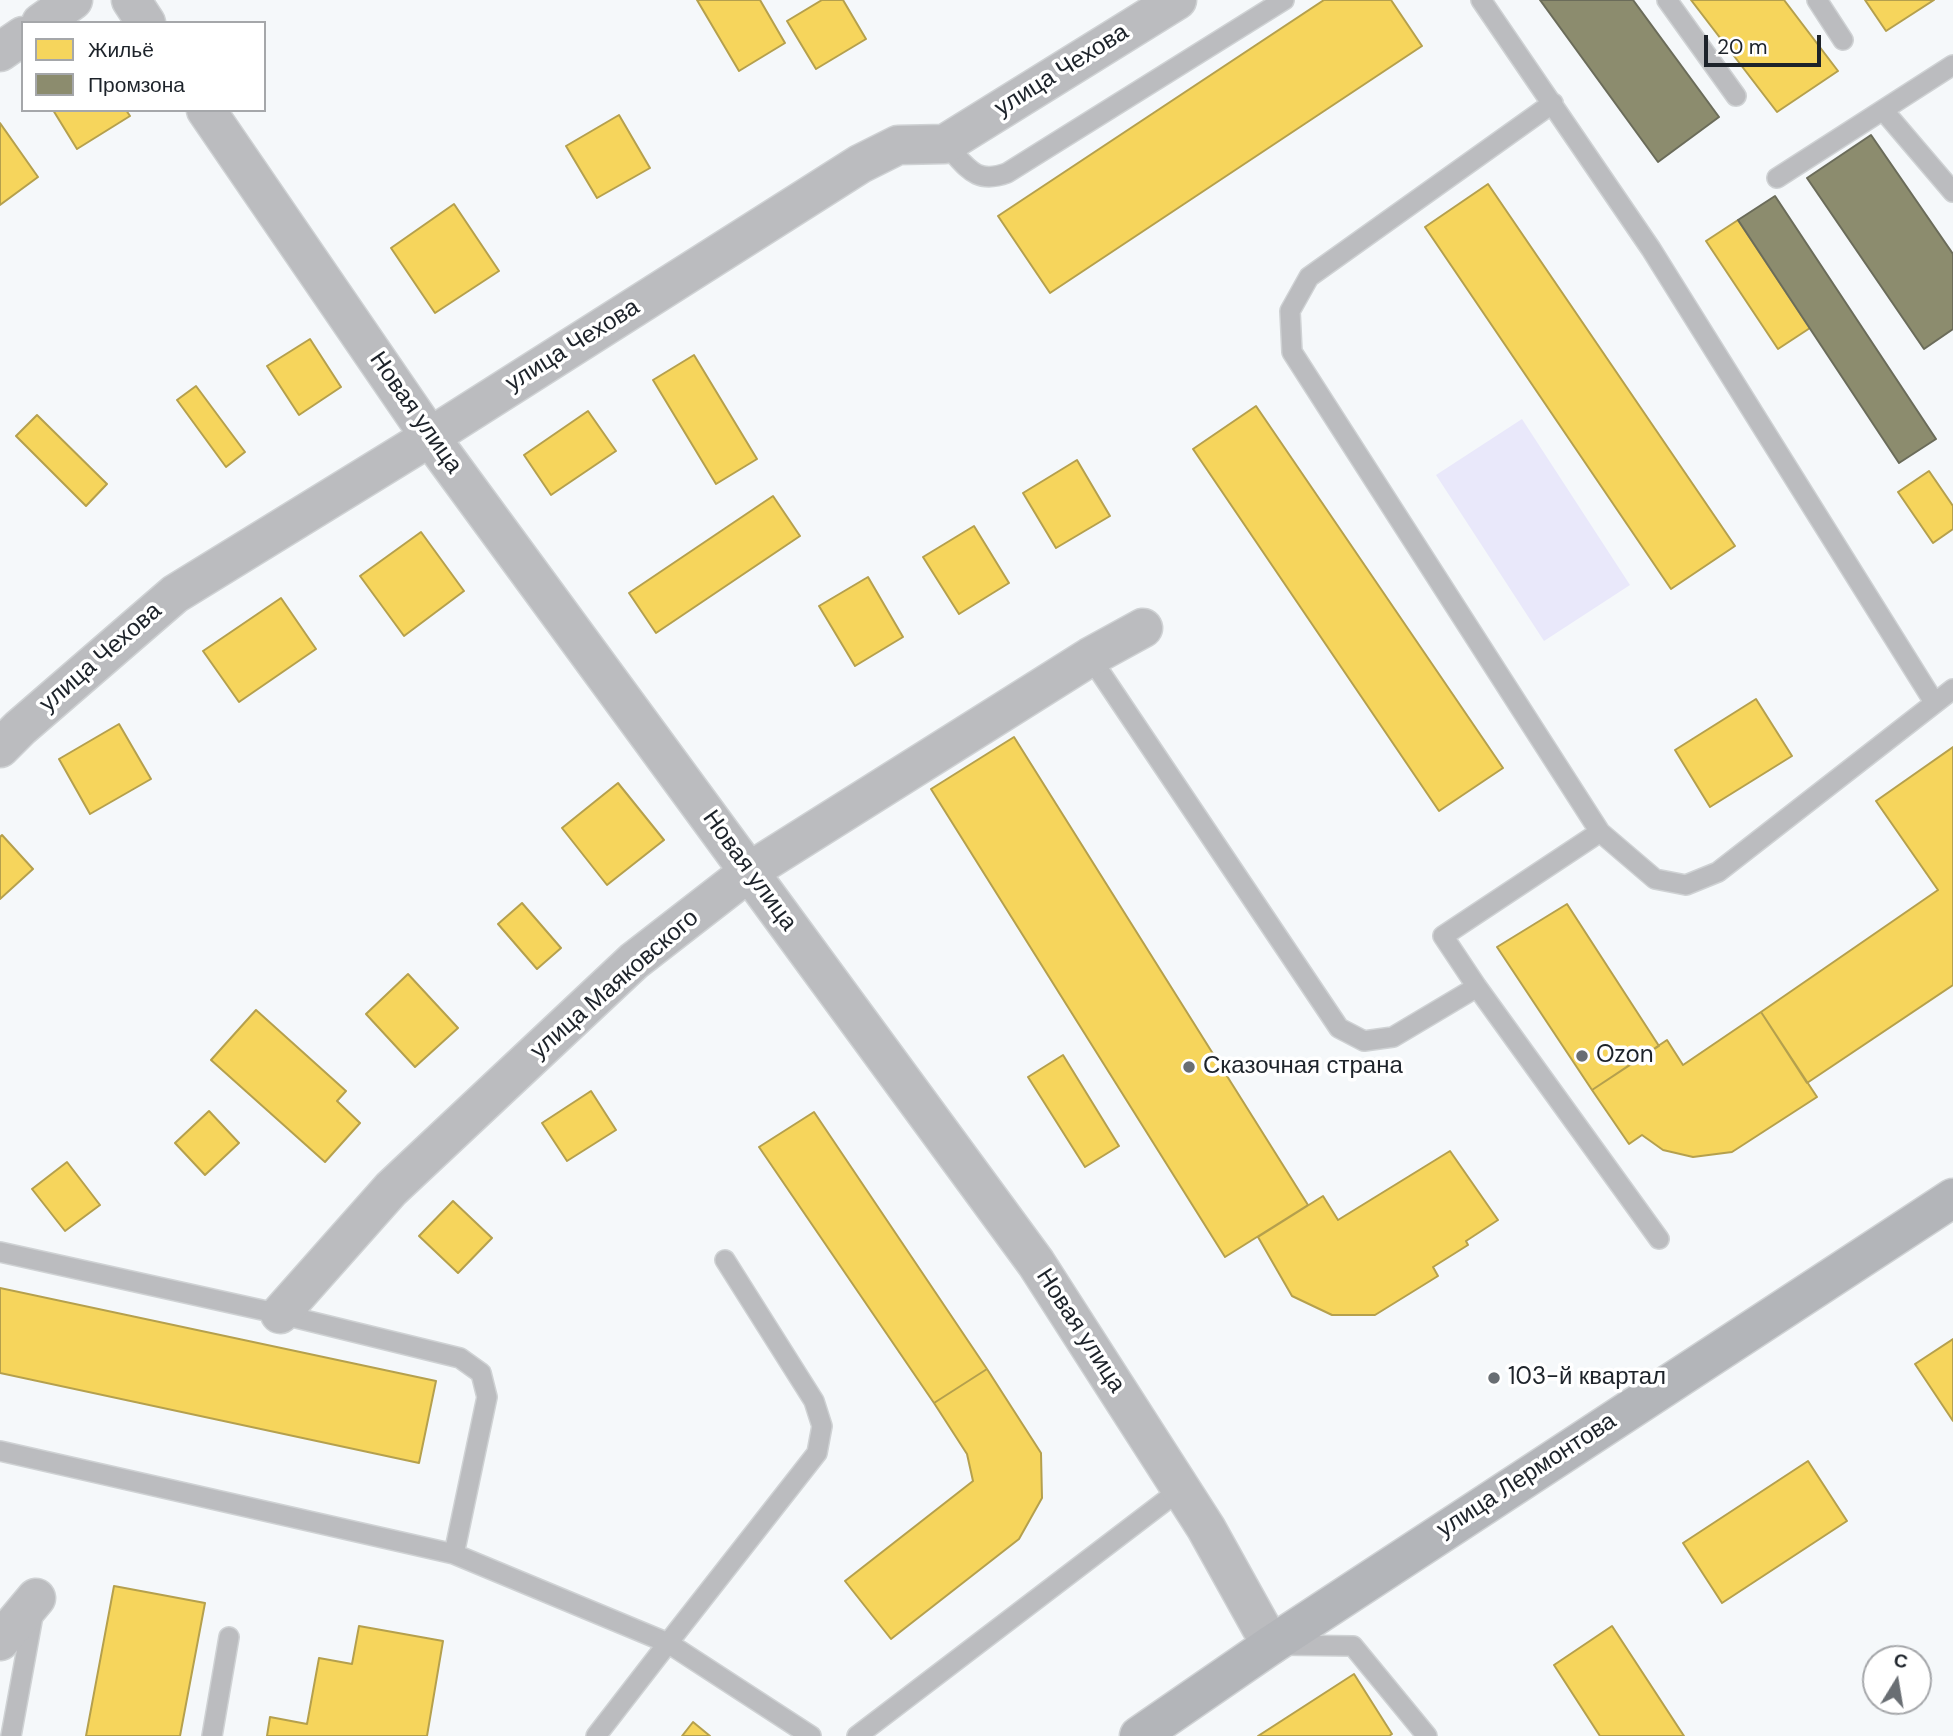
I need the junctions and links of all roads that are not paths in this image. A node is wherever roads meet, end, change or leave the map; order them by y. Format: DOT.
graph roads {
  1 [pos="73,0"];
  2 [pos="131,0"];
  3 [pos="1177,0"];
  4 [pos="1284,0"];
  5 [pos="1481,0"];
  6 [pos="1667,0"];
  7 [pos="1817,0"];
  8 [pos="44,21"];
  9 [pos="145,21"];
  10 [pos="21,37"];
  11 [pos="1843,40"];
  12 [pos="0,52"];
  13 [pos="1953,65"];
  14 [pos="1735,96"];
  15 [pos="1553,103"];
  16 [pos="1883,110"];
  17 [pos="207,112"];
  18 [pos="944,144"];
  19 [pos="1777,178"];
  20 [pos="1953,192"];
  21 [pos="430,437"];
  22 [pos="1143,628"];
  23 [pos="1090,657"];
  24 [pos="1953,689"];
  25 [pos="1934,702"];
  26 [pos="0,748"];
  27 [pos="1600,832"];
  28 [pos="750,871"];
  29 [pos="1477,987"];
  30 [pos="1953,1198"];
  31 [pos="1659,1240"];
  32 [pos="0,1252"];
  33 [pos="725,1260"];
  34 [pos="280,1314"];
  35 [pos="0,1451"];
  36 [pos="1181,1489"];
  37 [pos="454,1554"];
  38 [pos="36,1598"];
  39 [pos="229,1637"];
  40 [pos="0,1642"];
  41 [pos="668,1643"];
  42 [pos="1271,1645"];
  43 [pos="11,1736"];
  44 [pos="212,1736"];
  45 [pos="596,1736"];
  46 [pos="811,1736"];
  47 [pos="857,1736"];
  48 [pos="1139,1736"];
  49 [pos="1427,1736"];
  1 -- 8 [label="street"];
  2 -- 9 [label="street"];
  3 -- 18 [label="street, улица Чехова"];
  4 -- 18 [label="lane"];
  5 -- 15 [label="lane"];
  6 -- 14 [label="lane"];
  7 -- 11 [label="lane"];
  10 -- 12 [label="street"];
  13 -- 16 [label="lane"];
  15 -- 25 [label="lane"];
  15 -- 27 [label="lane"];
  16 -- 19 [label="lane"];
  16 -- 20 [label="lane"];
  17 -- 21 [label="street, Новая улица"];
  18 -- 21 [label="street, улица Чехова"];
  21 -- 26 [label="street, улица Чехова"];
  21 -- 28 [label="street, Новая улица"];
  22 -- 23 [label="street, улица Маяковского"];
  23 -- 28 [label="street, улица Маяковского"];
  23 -- 29 [label="lane"];
  24 -- 25 [label="lane"];
  25 -- 27 [label="lane"];
  27 -- 29 [label="lane"];
  28 -- 34 [label="street, улица Маяковского"];
  28 -- 36 [label="street, Новая улица"];
  29 -- 31 [label="lane"];
  30 -- 42 [label="main road, улица Лермонтова"];
  32 -- 34 [label="lane"];
  33 -- 41 [label="lane"];
  34 -- 37 [label="lane"];
  35 -- 37 [label="lane"];
  36 -- 42 [label="street, Новая улица"];
  36 -- 47 [label="lane"];
  37 -- 41 [label="lane"];
  38 -- 40 [label="street"];
  38 -- 43 [label="lane"];
  39 -- 44 [label="lane"];
  41 -- 45 [label="lane"];
  41 -- 46 [label="lane"];
  42 -- 48 [label="main road, улица Лермонтова"];
  42 -- 49 [label="lane"];
}
